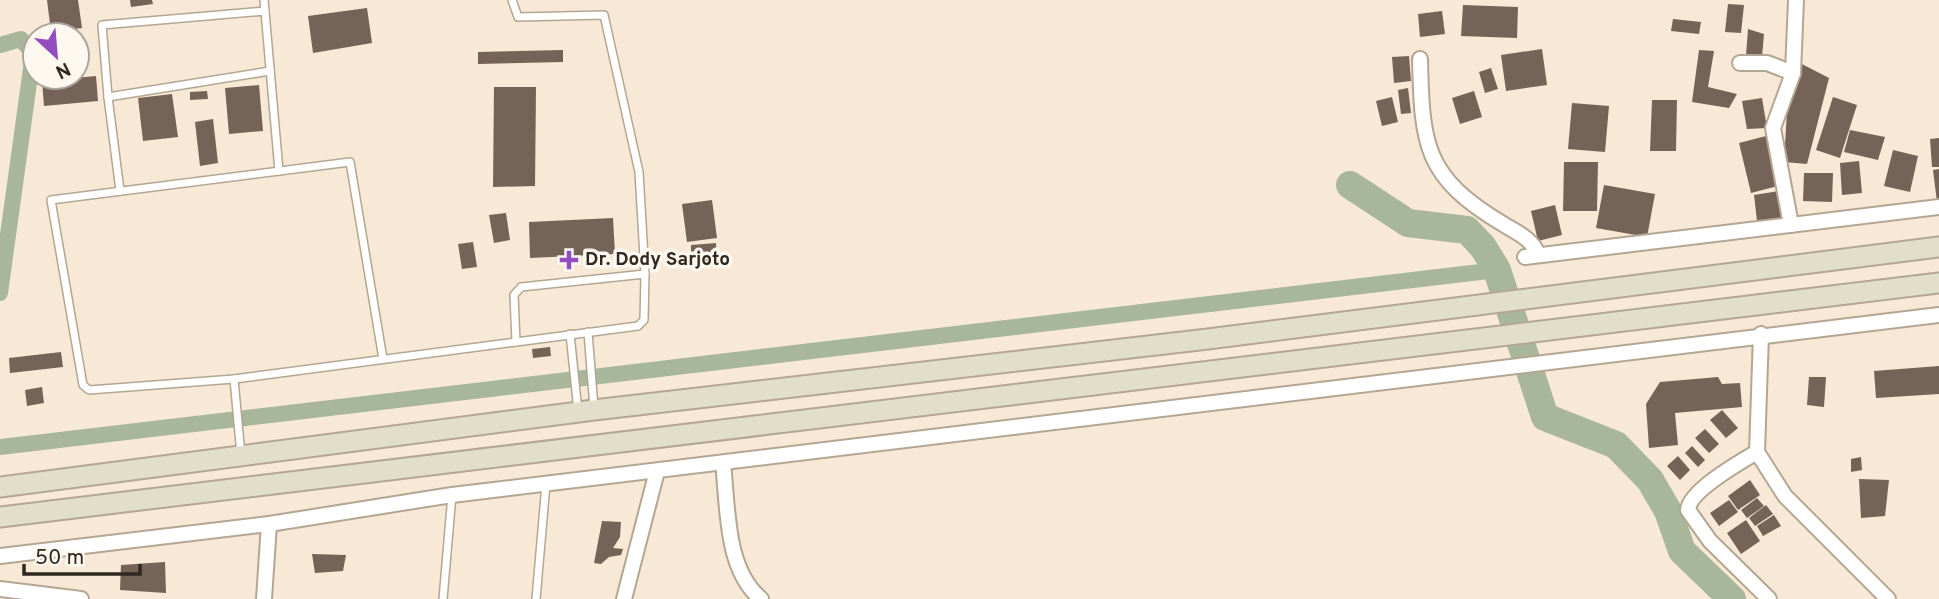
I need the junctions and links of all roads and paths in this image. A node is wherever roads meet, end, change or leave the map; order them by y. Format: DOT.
graph roads {
  1 [pos="264,0"];
  2 [pos="512,0"];
  3 [pos="1796,0"];
  4 [pos="265,11"];
  5 [pos="1420,59"];
  6 [pos="1740,62"];
  7 [pos="270,71"];
  8 [pos="1793,73"];
  9 [pos="107,97"];
  10 [pos="279,171"];
  11 [pos="120,191"];
  12 [pos="1939,207"];
  13 [pos="1791,225"];
  14 [pos="1939,247"];
  15 [pos="645,274"];
  16 [pos="1939,283"];
  17 [pos="1939,315"];
  18 [pos="588,332"];
  19 [pos="570,334"];
  20 [pos="1761,334"];
  21 [pos="516,342"];
  22 [pos="383,359"];
  23 [pos="234,379"];
  24 [pos="586,411"];
  25 [pos="1756,452"];
  26 [pos="242,457"];
  27 [pos="723,463"];
  28 [pos="657,471"];
  29 [pos="546,484"];
  30 [pos="0,487"];
  31 [pos="452,495"];
  32 [pos="0,517"];
  33 [pos="269,524"];
  34 [pos="0,556"];
  35 [pos="0,589"];
  36 [pos="59,597"];
  37 [pos="81,599"];
  38 [pos="264,599"];
  39 [pos="443,599"];
  40 [pos="536,599"];
  41 [pos="624,599"];
  42 [pos="761,599"];
  43 [pos="1769,599"];
  44 [pos="1888,599"];
  1 -- 4 [label="lane"];
  2 -- 15 [label="lane"];
  3 -- 8 [label="street"];
  4 -- 7 [label="lane"];
  4 -- 9 [label="lane"];
  5 -- 13 [label="street"];
  6 -- 8 [label="street"];
  7 -- 9 [label="lane"];
  7 -- 10 [label="lane"];
  8 -- 13 [label="street"];
  9 -- 11 [label="lane"];
  10 -- 11 [label="lane"];
  10 -- 22 [label="lane"];
  11 -- 23 [label="lane"];
  12 -- 13 [label="street"];
  14 -- 24 [label="main road"];
  15 -- 18 [label="lane"];
  15 -- 21 [label="lane"];
  16 -- 32 [label="main road"];
  17 -- 20 [label="street"];
  18 -- 19 [label="lane"];
  18 -- 24 [label="lane"];
  19 -- 21 [label="lane"];
  19 -- 24 [label="lane"];
  20 -- 25 [label="street"];
  20 -- 27 [label="street"];
  21 -- 22 [label="lane"];
  22 -- 23 [label="lane"];
  23 -- 26 [label="lane"];
  24 -- 26 [label="main road"];
  25 -- 43 [label="street"];
  25 -- 44 [label="street"];
  26 -- 30 [label="main road"];
  27 -- 28 [label="street"];
  27 -- 42 [label="street"];
  28 -- 29 [label="street"];
  28 -- 41 [label="street"];
  29 -- 31 [label="street"];
  29 -- 40 [label="lane"];
  31 -- 33 [label="street"];
  31 -- 39 [label="lane"];
  33 -- 34 [label="street"];
  33 -- 38 [label="street"];
  35 -- 36 [label="street"];
  36 -- 37 [label="street"];
}
